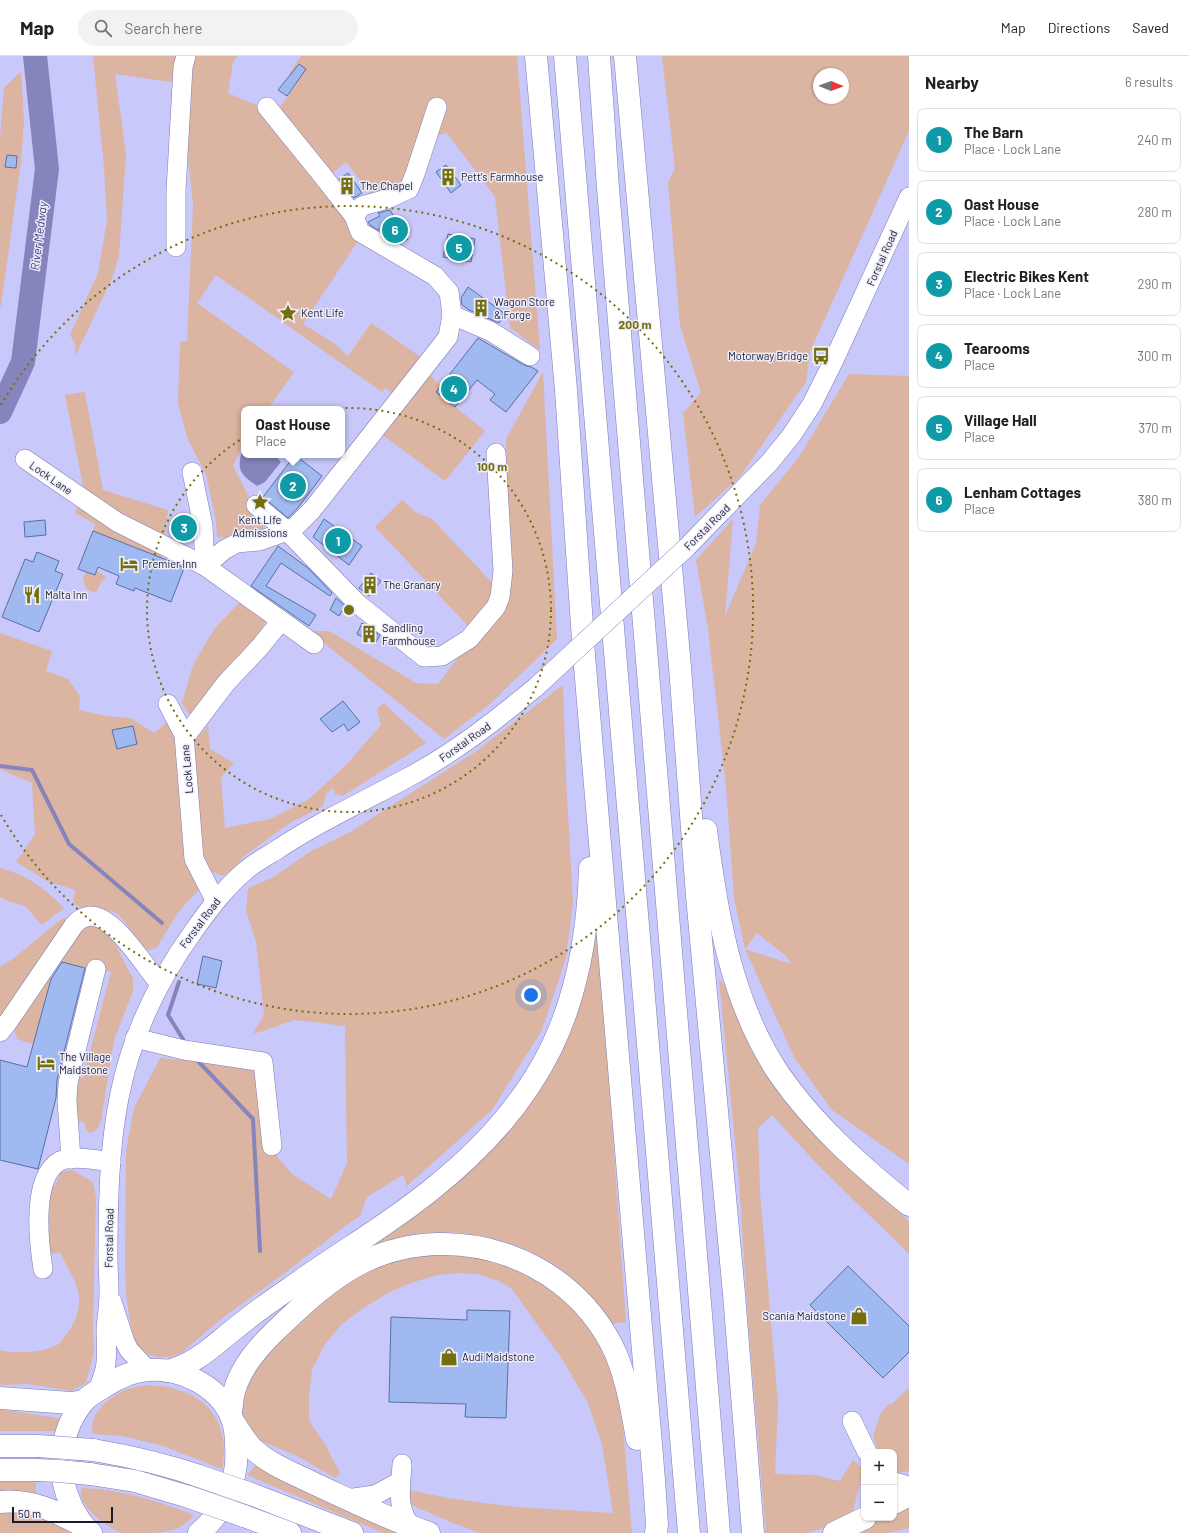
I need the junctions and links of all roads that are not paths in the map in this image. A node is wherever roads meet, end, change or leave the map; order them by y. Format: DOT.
graph roads {
  1 [pos="186,56"];
  2 [pos="536,56"];
  3 [pos="565,56"];
  4 [pos="599,56"];
  5 [pos="625,56"];
  6 [pos="267,107"];
  7 [pos="437,107"];
  8 [pos="909,197"];
  9 [pos="354,216"];
  10 [pos="176,247"];
  11 [pos="452,315"];
  12 [pos="530,356"];
  13 [pos="496,453"];
  14 [pos="25,460"];
  15 [pos="192,472"];
  16 [pos="256,505"];
  17 [pos="287,531"];
  18 [pos="205,566"];
  19 [pos="281,622"];
  20 [pos="314,644"];
  21 [pos="584,654"];
  22 [pos="680,667"];
  23 [pos="168,704"];
  24 [pos="184,735"];
  25 [pos="216,900"];
  26 [pos="96,969"];
  27 [pos="160,984"];
  28 [pos="0,1032"];
  29 [pos="135,1038"];
  30 [pos="272,1146"];
  31 [pos="71,1159"];
  32 [pos="112,1162"];
  33 [pos="909,1205"];
  34 [pos="43,1269"];
  35 [pos="109,1293"];
  36 [pos="158,1370"];
  37 [pos="91,1396"];
  38 [pos="0,1398"];
  39 [pos="231,1416"];
  40 [pos="852,1421"];
  41 [pos="0,1446"];
  42 [pos="866,1449"];
  43 [pos="0,1470"];
  44 [pos="897,1483"];
  45 [pos="909,1486"];
  46 [pos="909,1496"];
  47 [pos="347,1499"];
  48 [pos="0,1502"];
  49 [pos="897,1502"];
  50 [pos="861,1520"];
  51 [pos="88,1530"];
  52 [pos="421,1530"];
  53 [pos="199,1533"];
  54 [pos="290,1533"];
  55 [pos="352,1533"];
  56 [pos="650,1533"];
  57 [pos="656,1533"];
  58 [pos="690,1533"];
  59 [pos="719,1533"];
  60 [pos="753,1533"];
  61 [pos="834,1533"];
  1 -- 10 [label="street"];
  2 -- 21 [label="highway"];
  3 -- 58 [label="highway"];
  4 -- 59 [label="highway"];
  5 -- 22 [label="highway"];
  6 -- 9 [label="street"];
  7 -- 9 [label="street"];
  8 -- 25 [label="street, Forstal Road, bridge"];
  9 -- 11 [label="street"];
  11 -- 12 [label="street"];
  11 -- 17 [label="street"];
  13 -- 17 [label="street"];
  14 -- 18 [label="street, Lock Lane"];
  15 -- 18 [label="street"];
  16 -- 17 [label="street"];
  17 -- 18 [label="street"];
  18 -- 19 [label="street, Lock Lane"];
  19 -- 20 [label="street, Lock Lane"];
  19 -- 24 [label="street, Lock Lane"];
  21 -- 36 [label="highway"];
  21 -- 57 [label="highway"];
  22 -- 33 [label="highway"];
  22 -- 60 [label="highway"];
  23 -- 24 [label="street"];
  24 -- 25 [label="street, Lock Lane"];
  25 -- 27 [label="street, Forstal Road"];
  26 -- 31 [label="street"];
  27 -- 28 [label="street"];
  27 -- 29 [label="street, Forstal Road"];
  29 -- 30 [label="street"];
  29 -- 32 [label="street, Forstal Road"];
  31 -- 32 [label="street"];
  31 -- 34 [label="street"];
  32 -- 35 [label="street, Forstal Road"];
  35 -- 36 [label="street, Forstal Road"];
  35 -- 37 [label="street, Forstal Road"];
  36 -- 37 [label="highway"];
  36 -- 39 [label="highway"];
  37 -- 38 [label="highway"];
  37 -- 51 [label="highway"];
  39 -- 47 [label="highway"];
  39 -- 53 [label="highway"];
  39 -- 56 [label="highway"];
  40 -- 42 [label="street"];
  41 -- 55 [label="highway, bridge"];
  43 -- 54 [label="highway, bridge"];
  44 -- 45 [label="street"];
  46 -- 49 [label="highway"];
  47 -- 52 [label="highway"];
  47 -- 52 [label="street"];
  48 -- 51 [label="highway"];
  50 -- 61 [label="highway"];
}
